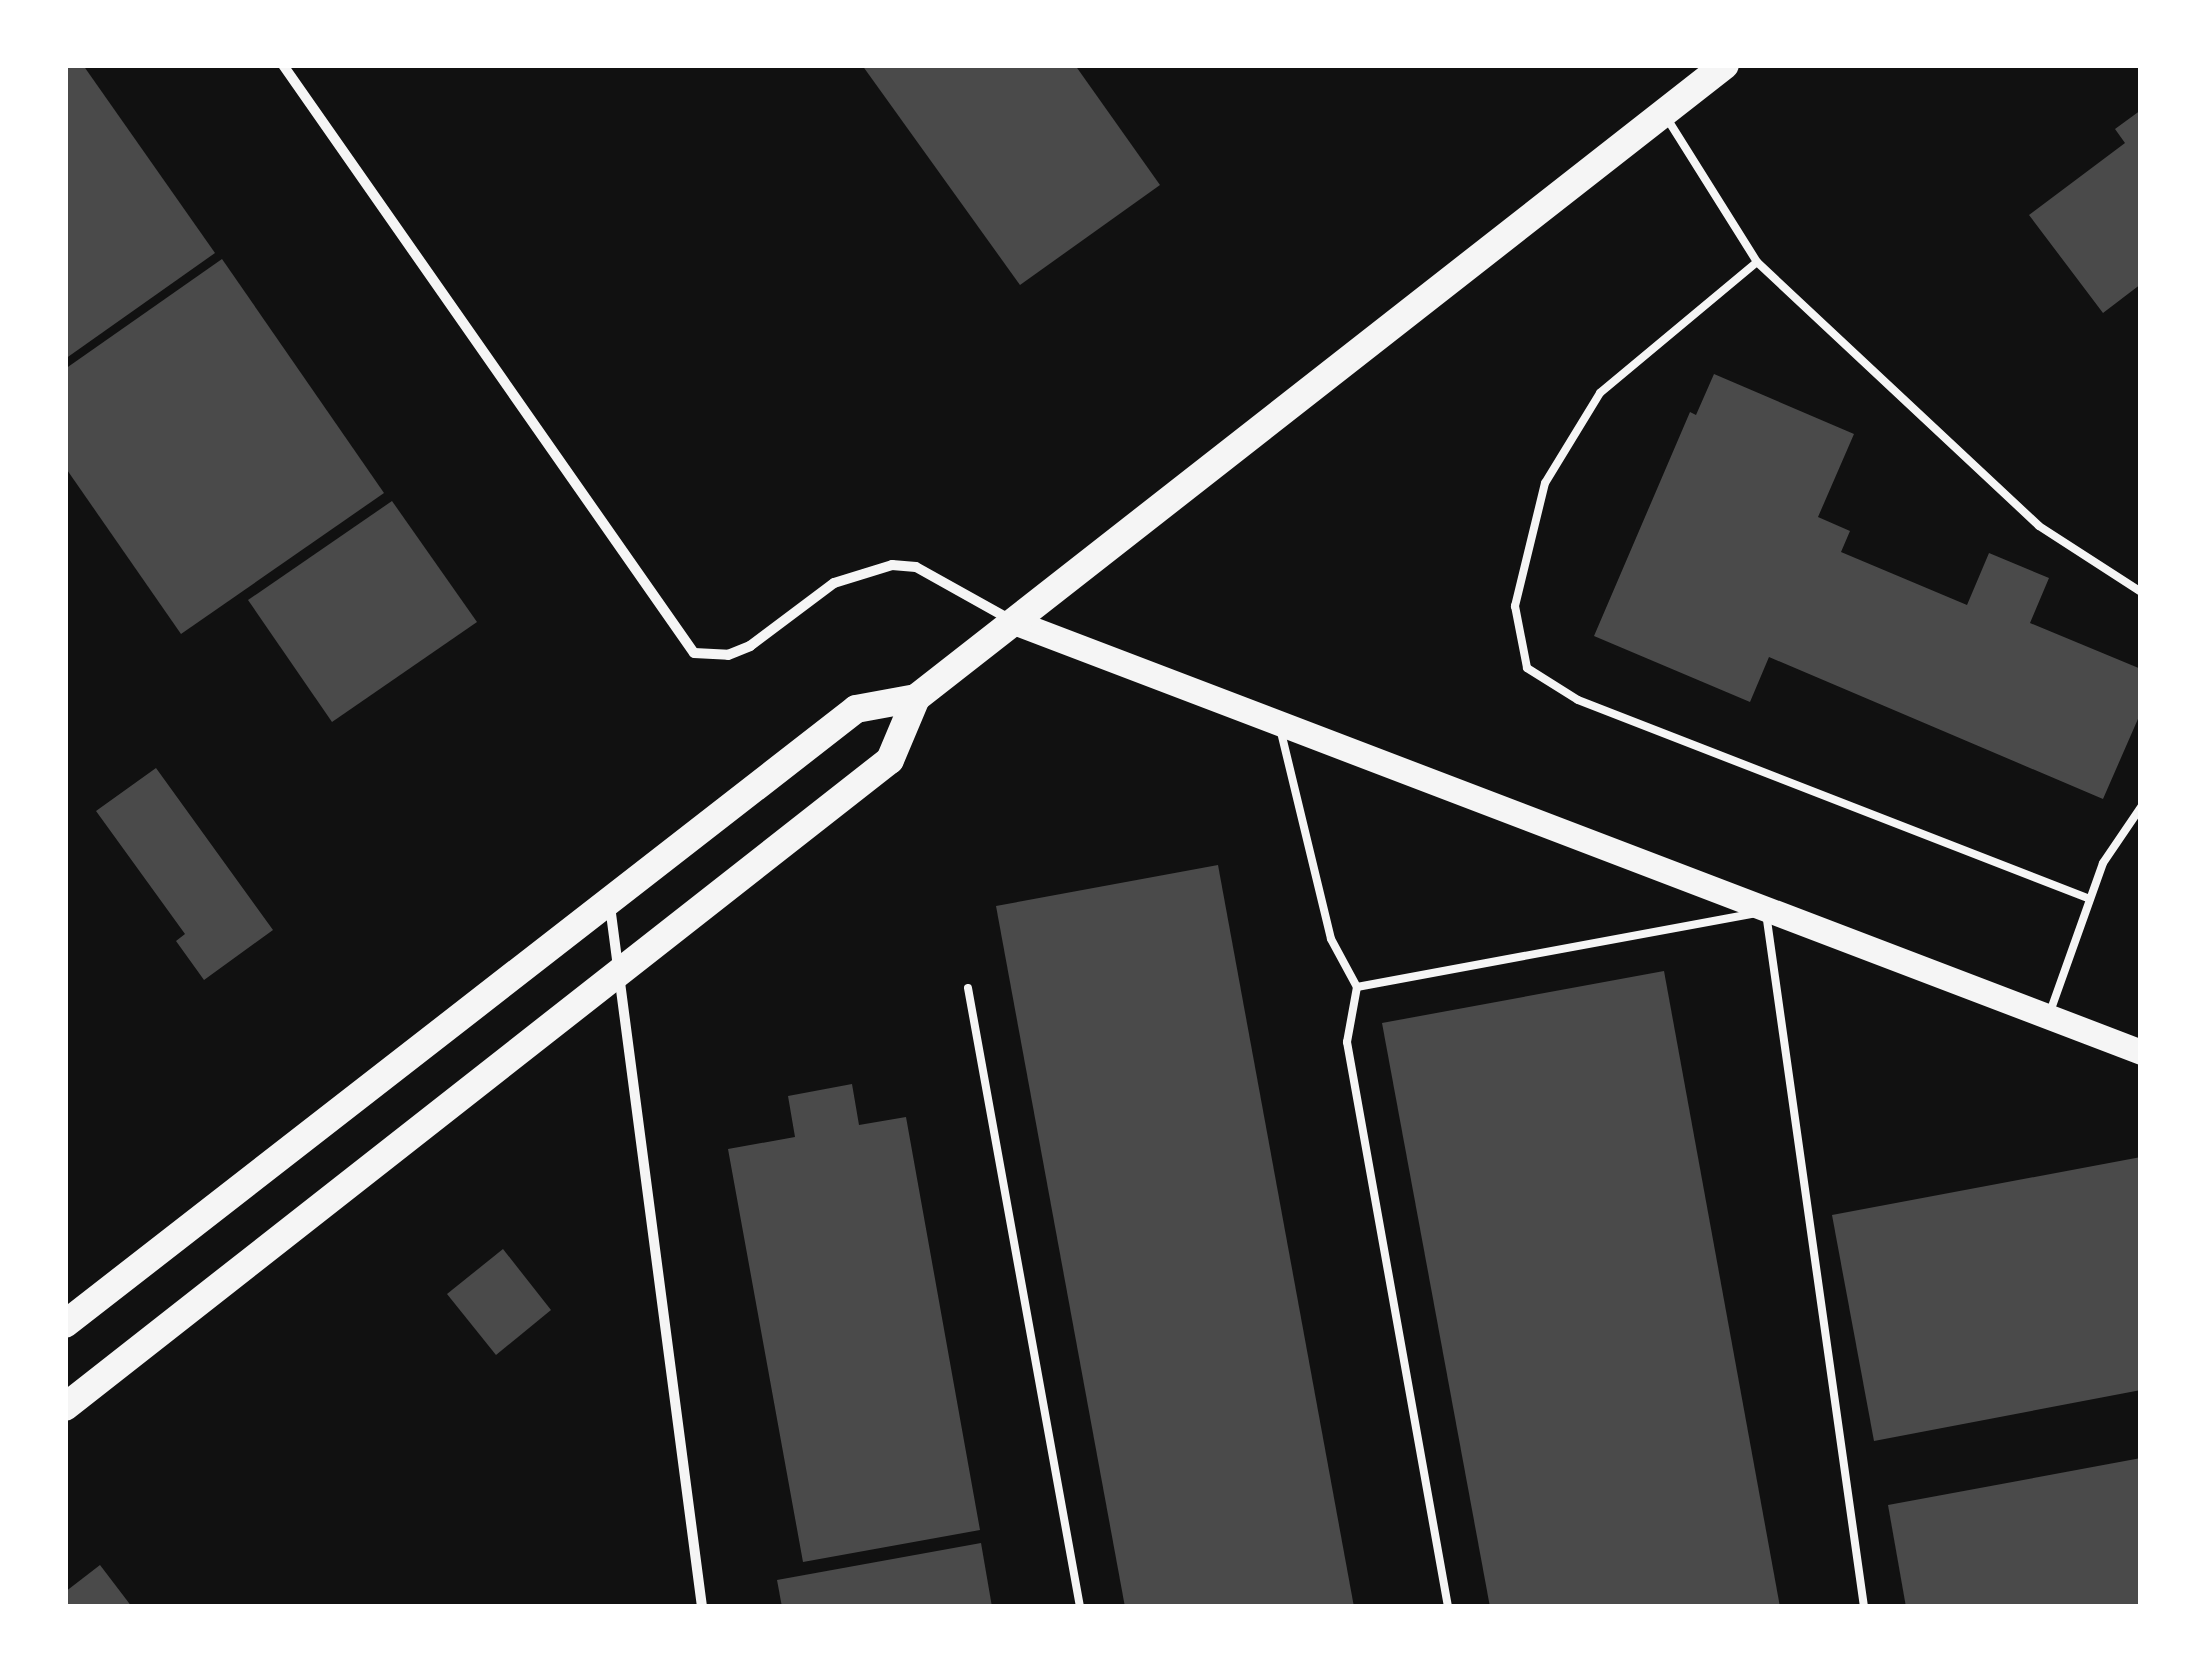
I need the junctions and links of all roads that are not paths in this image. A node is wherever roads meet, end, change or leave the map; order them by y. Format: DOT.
graph roads {
  1 [pos="283,65"];
  2 [pos="1725,65"];
  3 [pos="1664,113"];
  4 [pos="1756,262"];
  5 [pos="2141,592"];
  6 [pos="1014,622"];
  7 [pos="916,698"];
  8 [pos="1279,724"];
  9 [pos="2141,807"];
  10 [pos="2090,899"];
  11 [pos="610,900"];
  12 [pos="1766,910"];
  13 [pos="619,972"];
  14 [pos="1357,987"];
  15 [pos="968,988"];
  16 [pos="2048,1019"];
  17 [pos="2141,1052"];
  18 [pos="65,1324"];
  19 [pos="65,1406"];
  20 [pos="702,1607"];
  21 [pos="1080,1607"];
  22 [pos="1448,1607"];
  23 [pos="1864,1607"];
  1 -- 6 [label="street"];
  2 -- 3 [label="highway"];
  3 -- 4 [label="lane"];
  3 -- 6 [label="highway"];
  4 -- 5 [label="lane"];
  4 -- 10 [label="lane"];
  6 -- 7 [label="highway"];
  6 -- 8 [label="main road"];
  7 -- 11 [label="highway"];
  7 -- 13 [label="highway"];
  8 -- 12 [label="main road"];
  8 -- 14 [label="lane"];
  9 -- 10 [label="lane"];
  10 -- 16 [label="lane"];
  11 -- 13 [label="street"];
  11 -- 18 [label="highway"];
  12 -- 14 [label="lane"];
  12 -- 16 [label="main road"];
  12 -- 23 [label="lane"];
  13 -- 19 [label="highway"];
  13 -- 20 [label="street"];
  14 -- 22 [label="lane"];
  15 -- 21 [label="lane"];
  16 -- 17 [label="main road"];
}
